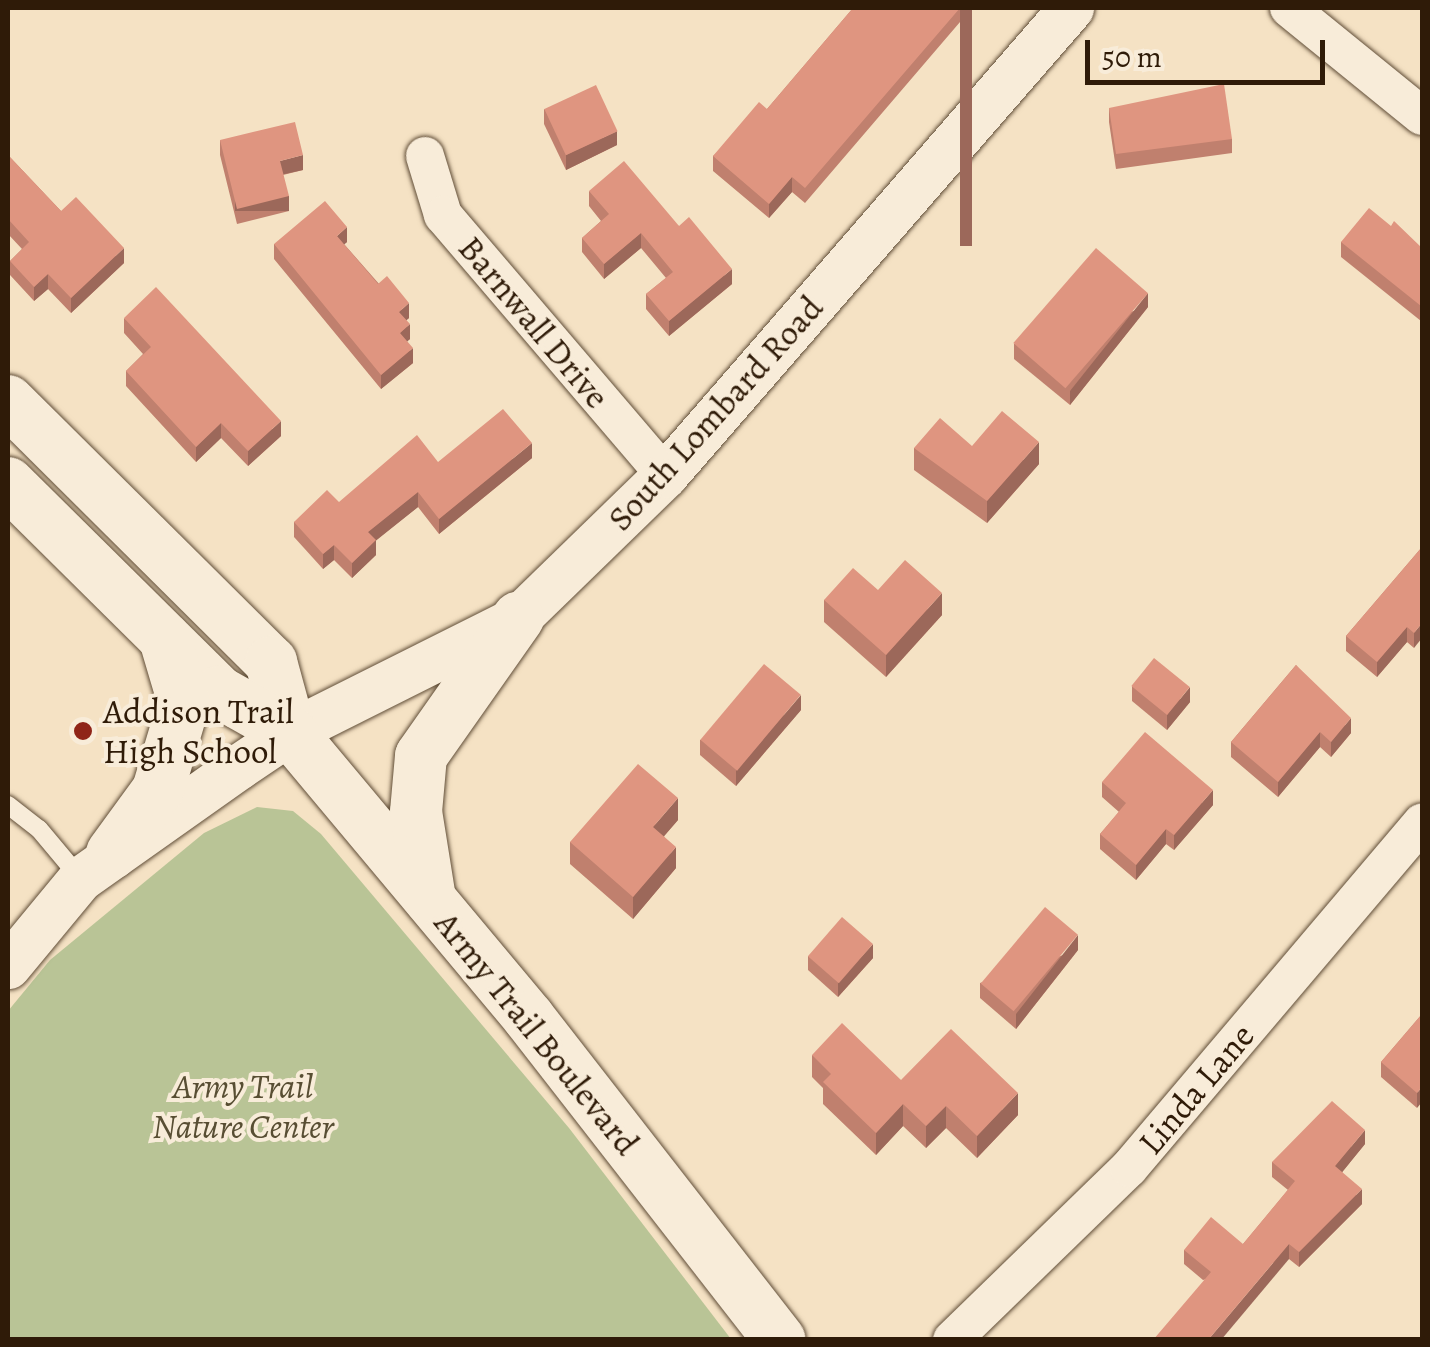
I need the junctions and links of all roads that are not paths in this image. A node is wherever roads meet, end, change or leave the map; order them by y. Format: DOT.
graph roads {
  1 [pos="1071,8"];
  2 [pos="1289,8"];
  3 [pos="1422,116"];
  4 [pos="426,156"];
  5 [pos="8,401"];
  6 [pos="665,476"];
  7 [pos="8,483"];
  8 [pos="518,618"];
  9 [pos="165,638"];
  10 [pos="290,732"];
  11 [pos="8,805"];
  12 [pos="1422,822"];
  13 [pos="96,866"];
  14 [pos="430,900"];
  15 [pos="8,966"];
  16 [pos="780,1340"];
  17 [pos="952,1340"];
  1 -- 6 [label="street, South Lombard Road"];
  2 -- 3 [label="street"];
  4 -- 6 [label="street, Barnwall Drive"];
  5 -- 10 [label="main road"];
  6 -- 8 [label="street, South Lombard Road"];
  7 -- 9 [label="main road"];
  8 -- 10 [label="street, South Lombard Road"];
  8 -- 14 [label="main road"];
  9 -- 10 [label="main road"];
  9 -- 13 [label="main road"];
  10 -- 13 [label="street, South Lombard Road"];
  10 -- 14 [label="main road, Army Trail Boulevard"];
  11 -- 13 [label="lane"];
  12 -- 17 [label="street, Linda Lane"];
  13 -- 15 [label="street, South Lombard Road"];
  14 -- 16 [label="main road, Army Trail Boulevard"];
}
